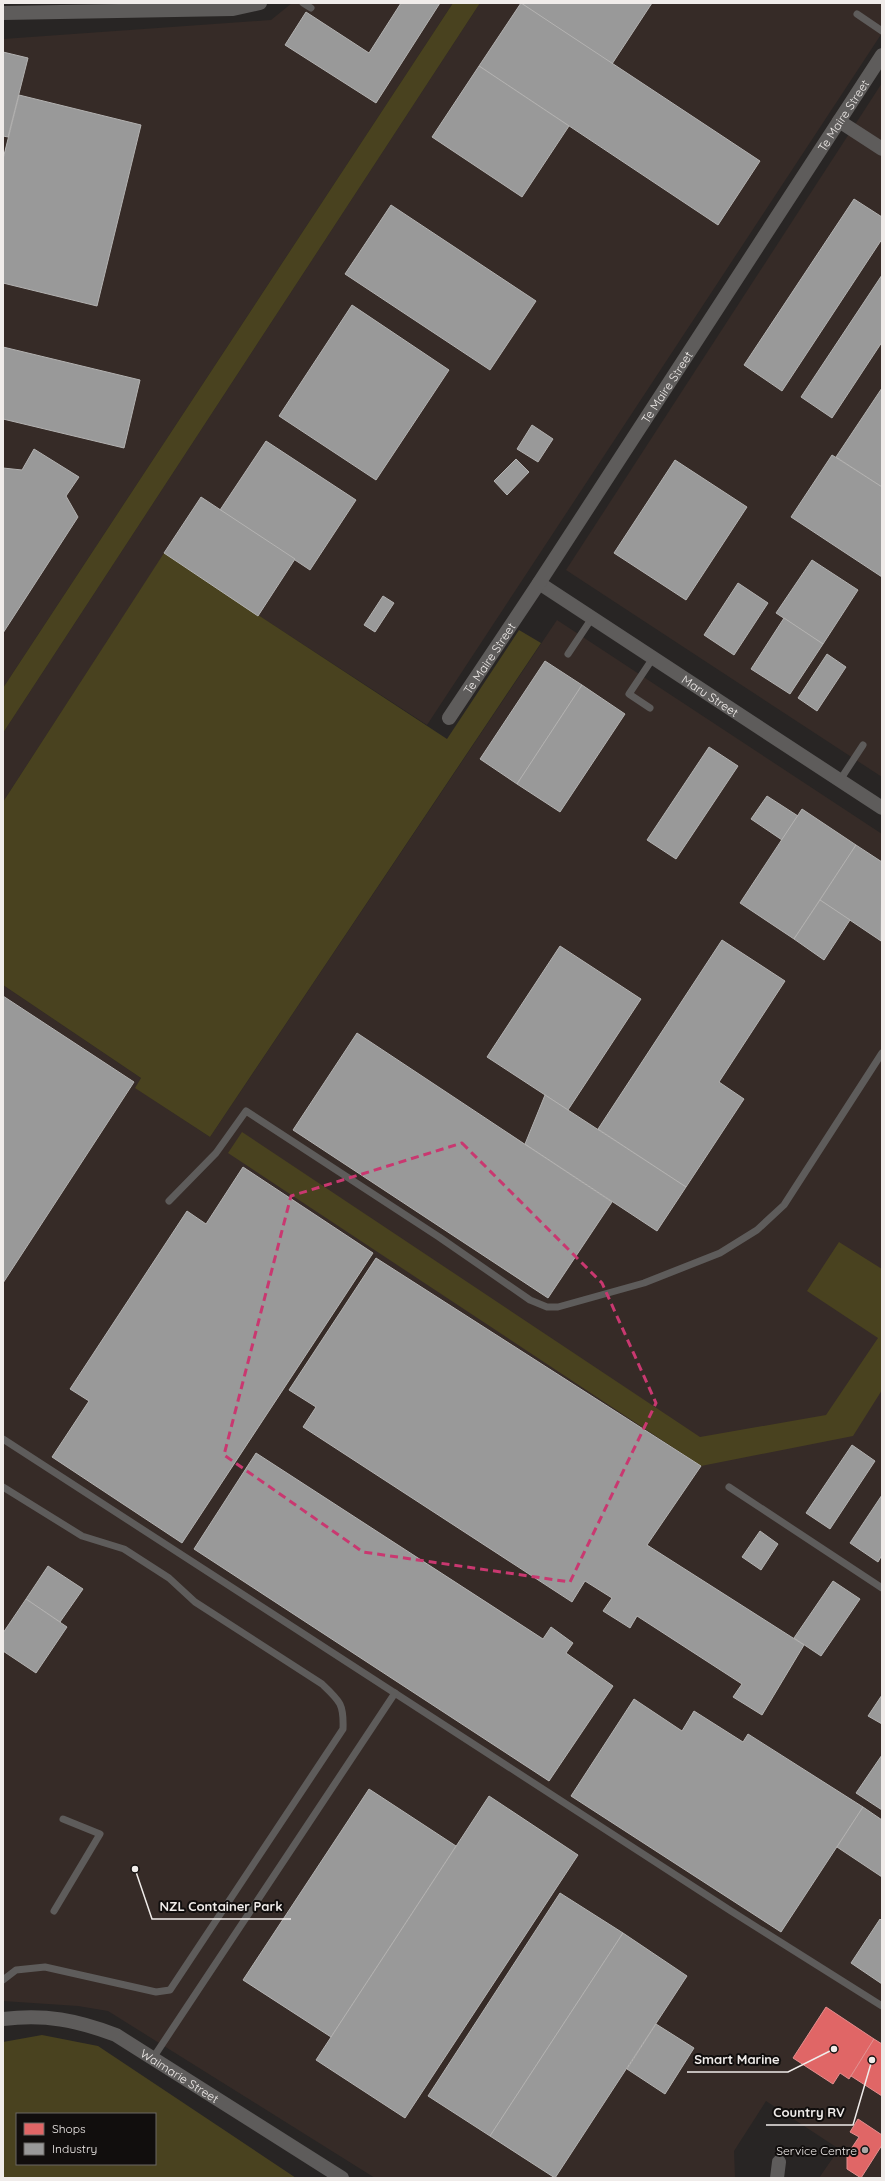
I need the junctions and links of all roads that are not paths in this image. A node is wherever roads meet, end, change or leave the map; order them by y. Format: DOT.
graph roads {
  1 [pos="260,3"];
  2 [pos="303,3"];
  3 [pos="311,8"];
  4 [pos="3,13"];
  5 [pos="857,14"];
  6 [pos="882,31"];
  7 [pos="882,55"];
  8 [pos="839,121"];
  9 [pos="882,149"];
  10 [pos="539,583"];
  11 [pos="592,618"];
  12 [pos="568,654"];
  13 [pos="654,658"];
  14 [pos="650,708"];
  15 [pos="449,718"];
  16 [pos="863,745"];
  17 [pos="840,780"];
  18 [pos="882,808"];
  19 [pos="882,1053"];
  20 [pos="169,1201"];
  21 [pos="3,1439"];
  22 [pos="3,1487"];
  23 [pos="729,1487"];
  24 [pos="882,1588"];
  25 [pos="395,1693"];
  26 [pos="63,1819"];
  27 [pos="54,1911"];
  28 [pos="3,1980"];
  29 [pos="882,2006"];
  30 [pos="3,2018"];
  31 [pos="153,2058"];
  32 [pos="779,2162"];
  33 [pos="342,2178"];
  34 [pos="778,2178"];
  1 -- 4 [label="street"];
  2 -- 3 [label="lane"];
  5 -- 6 [label="lane"];
  7 -- 8 [label="street, Te Maire Street"];
  8 -- 9 [label="street"];
  8 -- 10 [label="street, Te Maire Street"];
  10 -- 11 [label="street, Maru Street"];
  10 -- 15 [label="street, Te Maire Street"];
  11 -- 12 [label="lane"];
  11 -- 13 [label="street, Maru Street"];
  13 -- 14 [label="lane"];
  13 -- 17 [label="street, Maru Street"];
  16 -- 17 [label="lane"];
  17 -- 18 [label="street, Maru Street"];
  19 -- 20 [label="lane"];
  21 -- 25 [label="lane"];
  22 -- 28 [label="lane"];
  23 -- 24 [label="lane"];
  25 -- 29 [label="lane"];
  25 -- 31 [label="lane"];
  26 -- 27 [label="lane"];
  30 -- 31 [label="street, Waimarie Street"];
  31 -- 33 [label="street, Waimarie Street"];
  32 -- 34 [label="street"];
}
